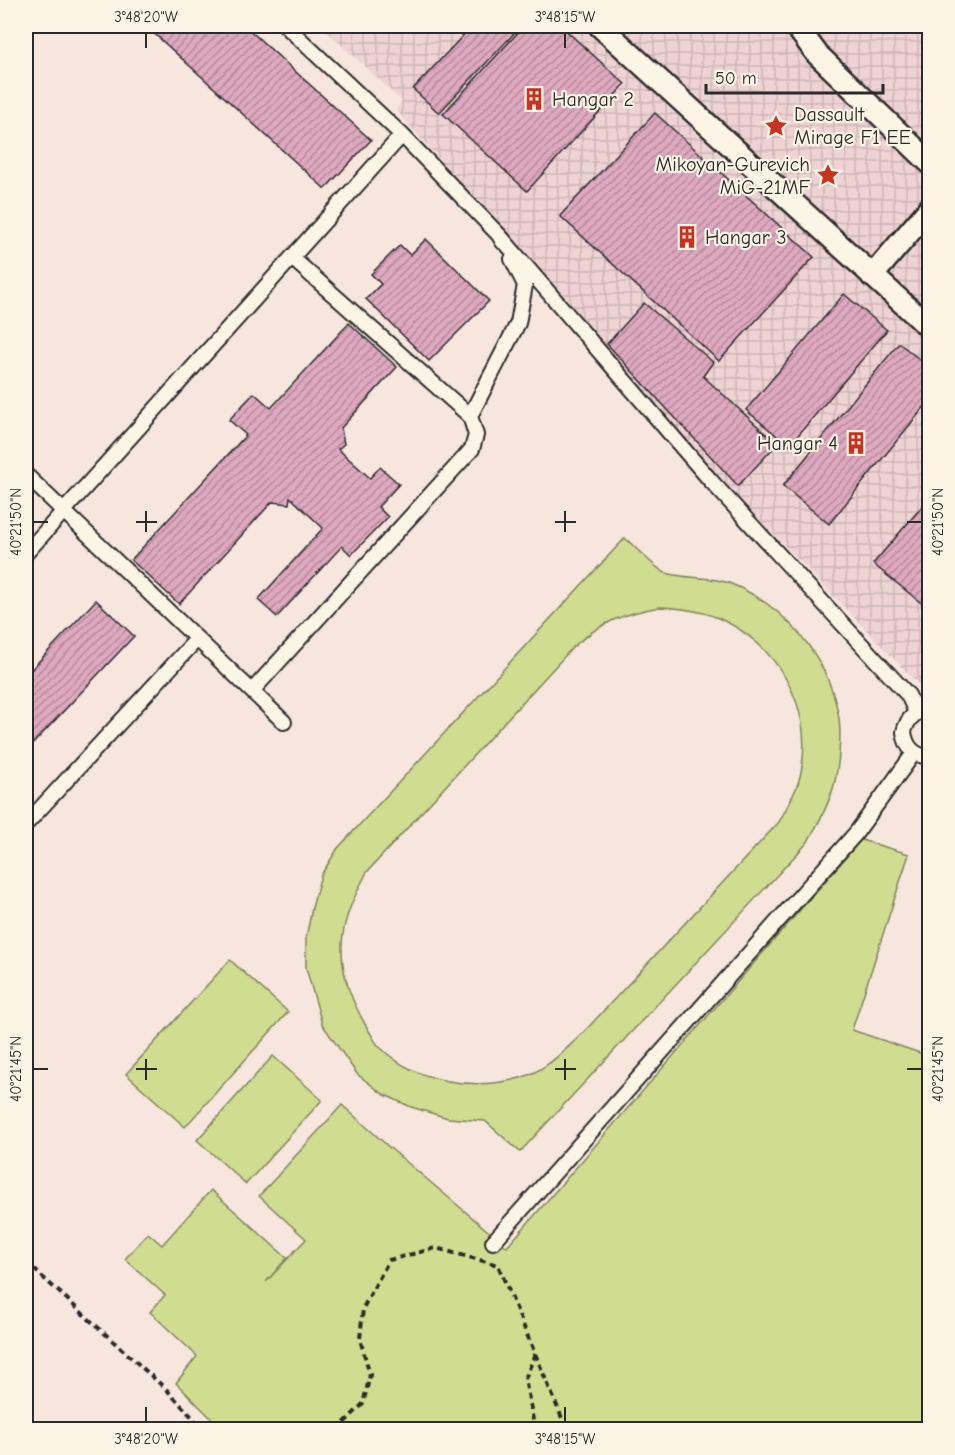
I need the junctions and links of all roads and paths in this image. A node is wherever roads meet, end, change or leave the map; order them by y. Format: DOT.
graph roads {
  1 [pos="286,26"];
  2 [pos="600,26"];
  3 [pos="796,26"];
  4 [pos="402,135"];
  5 [pos="930,163"];
  6 [pos="930,208"];
  7 [pos="499,235"];
  8 [pos="292,258"];
  9 [pos="872,276"];
  10 [pos="930,328"];
  11 [pos="470,416"];
  12 [pos="26,475"];
  13 [pos="64,512"];
  14 [pos="26,553"];
  15 [pos="197,639"];
  16 [pos="252,691"];
  17 [pos="923,711"];
  18 [pos="284,722"];
  19 [pos="914,753"];
  20 [pos="930,757"];
  21 [pos="26,824"];
  22 [pos="493,1242"];
  23 [pos="26,1262"];
  24 [pos="536,1354"];
  25 [pos="204,1430"];
  26 [pos="338,1430"];
  27 [pos="536,1430"];
  28 [pos="567,1430"];
  1 -- 4 [label="lane"];
  2 -- 9 [label="street"];
  3 -- 5 [label="street"];
  4 -- 7 [label="lane"];
  4 -- 8 [label="lane"];
  6 -- 9 [label="street"];
  7 -- 11 [label="lane"];
  7 -- 17 [label="lane"];
  8 -- 11 [label="lane"];
  8 -- 13 [label="lane"];
  9 -- 10 [label="street"];
  11 -- 16 [label="lane"];
  12 -- 13 [label="lane"];
  13 -- 14 [label="lane"];
  13 -- 15 [label="lane"];
  15 -- 16 [label="lane"];
  15 -- 21 [label="lane"];
  16 -- 18 [label="lane"];
  17 -- 19 [label="lane"];
  19 -- 20 [label="lane"];
  19 -- 22 [label="lane"];
  23 -- 25 [label="path"];
  24 -- 26 [label="path"];
  24 -- 27 [label="path"];
  24 -- 28 [label="path"];
}
